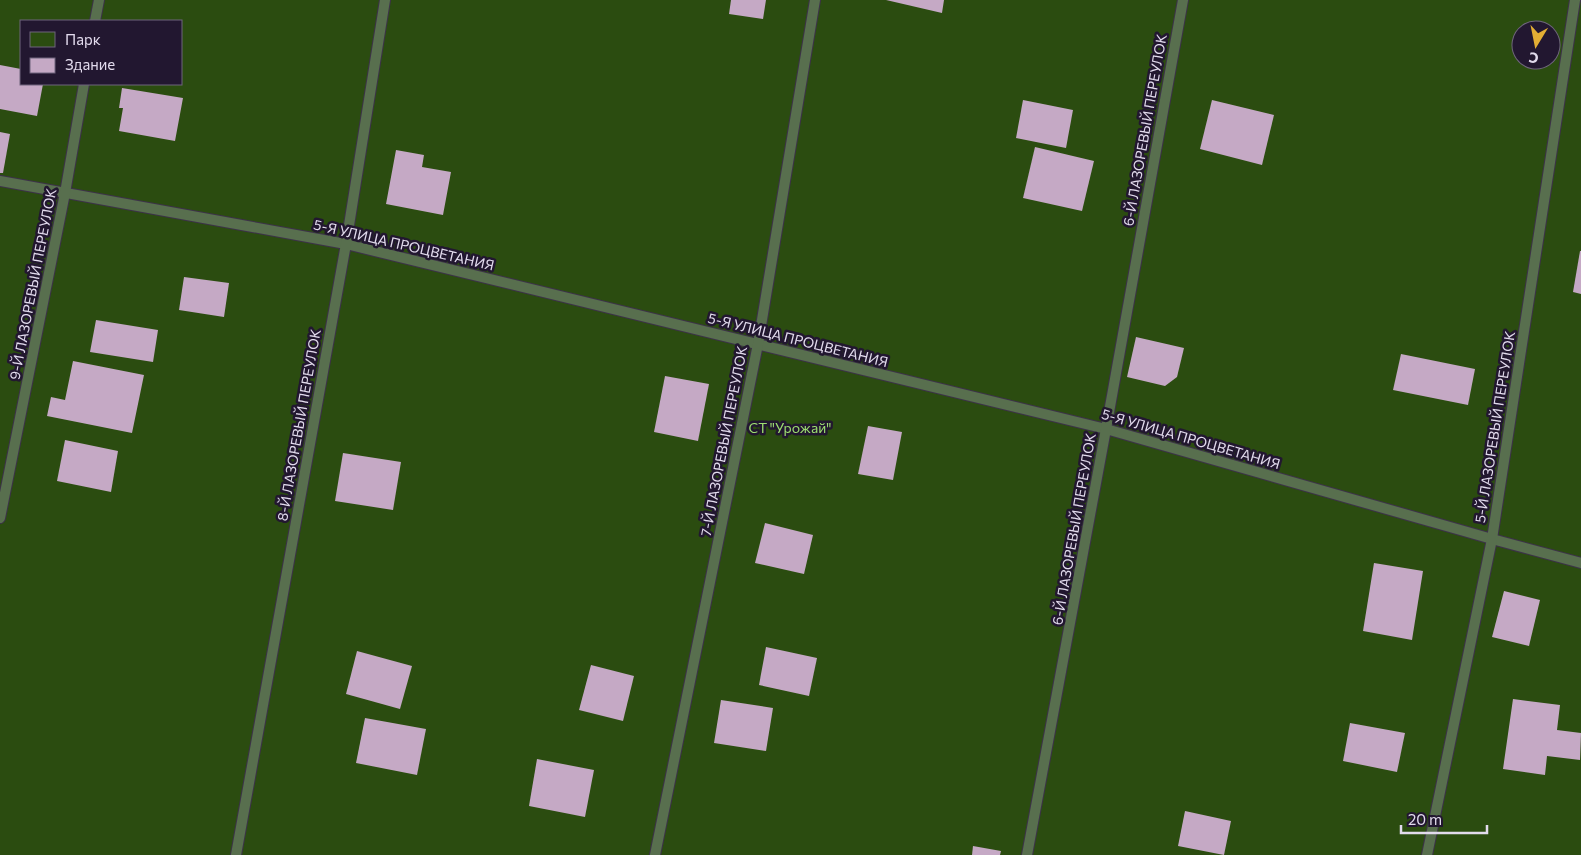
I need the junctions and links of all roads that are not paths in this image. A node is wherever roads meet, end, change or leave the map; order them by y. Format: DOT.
graph roads {
  1 [pos="99,0"];
  2 [pos="385,0"];
  3 [pos="816,0"];
  4 [pos="1182,0"];
  5 [pos="1575,0"];
  6 [pos="95,20"];
  7 [pos="84,85"];
  8 [pos="0,181"];
  9 [pos="65,193"];
  10 [pos="346,244"];
  11 [pos="758,344"];
  12 [pos="1106,429"];
  13 [pos="0,518"];
  14 [pos="1492,539"];
  15 [pos="1581,563"];
  16 [pos="236,855"];
  17 [pos="655,855"];
  18 [pos="1027,855"];
  19 [pos="1427,855"];
  1 -- 6 [label="lane"];
  2 -- 10 [label="lane, 8-Й ЛАЗОРЕВЫЙ ПЕРЕУЛОК"];
  3 -- 11 [label="lane, 7-Й ЛАЗОРЕВЫЙ ПЕРЕУЛОК"];
  4 -- 12 [label="lane, 6-Й ЛАЗОРЕВЫЙ ПЕРЕУЛОК"];
  5 -- 14 [label="lane, 5-Й ЛАЗОРЕВЫЙ ПЕРЕУЛОК"];
  7 -- 9 [label="lane, 9-Й ЛАЗОРЕВЫЙ ПЕРЕУЛОК"];
  8 -- 9 [label="lane, 5-Я УЛИЦА ПРОЦВЕТАНИЯ"];
  9 -- 10 [label="lane, 5-Я УЛИЦА ПРОЦВЕТАНИЯ"];
  9 -- 13 [label="lane, 9-Й ЛАЗОРЕВЫЙ ПЕРЕУЛОК"];
  10 -- 11 [label="lane, 5-Я УЛИЦА ПРОЦВЕТАНИЯ"];
  10 -- 16 [label="lane, 8-Й ЛАЗОРЕВЫЙ ПЕРЕУЛОК"];
  11 -- 12 [label="lane, 5-Я УЛИЦА ПРОЦВЕТАНИЯ"];
  11 -- 17 [label="lane, 7-Й ЛАЗОРЕВЫЙ ПЕРЕУЛОК"];
  12 -- 14 [label="lane, 5-Я УЛИЦА ПРОЦВЕТАНИЯ"];
  12 -- 18 [label="lane, 6-Й ЛАЗОРЕВЫЙ ПЕРЕУЛОК"];
  14 -- 15 [label="lane, 5-Я УЛИЦА ПРОЦВЕТАНИЯ"];
  14 -- 19 [label="lane, 5-Й ЛАЗОРЕВЫЙ ПЕРЕУЛОК"];
}
